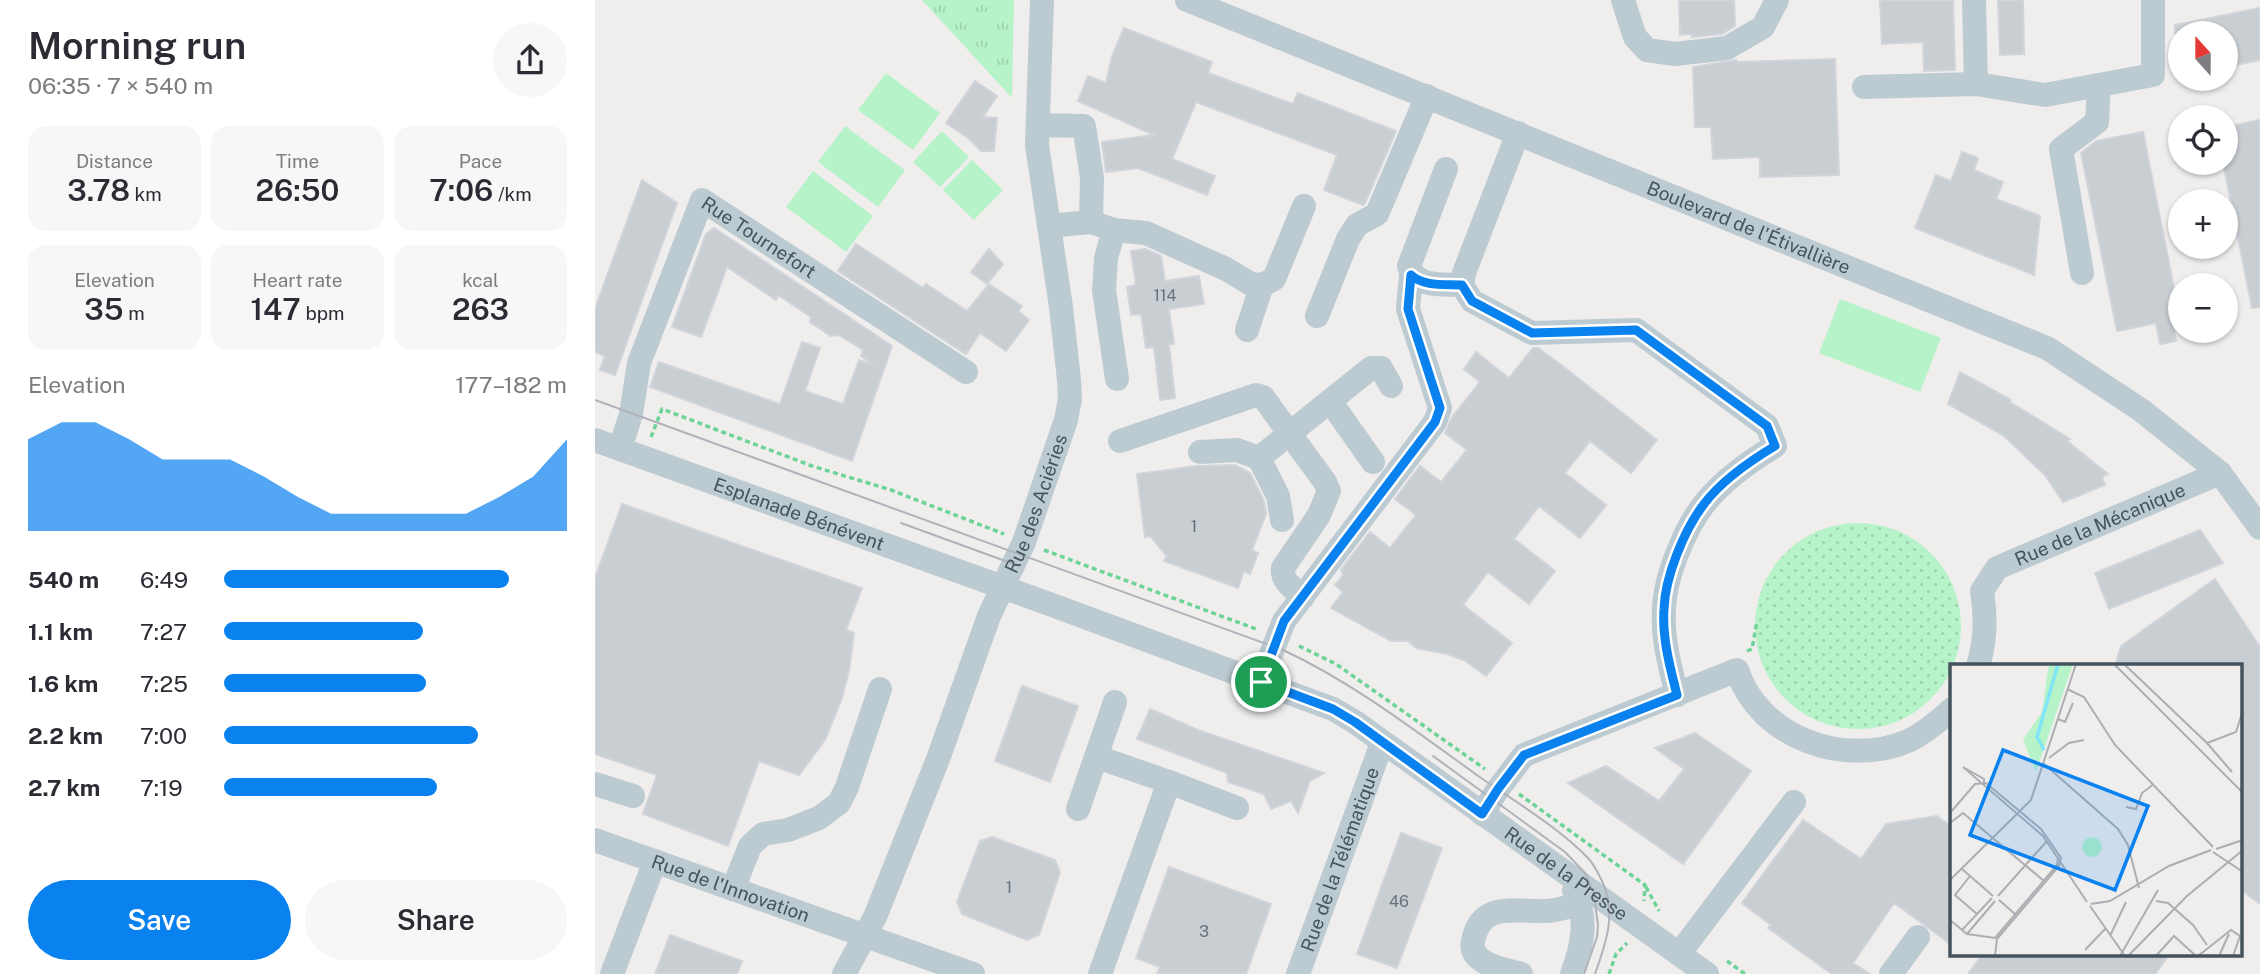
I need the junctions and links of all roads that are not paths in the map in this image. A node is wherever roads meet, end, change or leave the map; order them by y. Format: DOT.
graph roads {
  1 [pos="1042,0"];
  2 [pos="1187,0"];
  3 [pos="1623,0"];
  4 [pos="1777,0"];
  5 [pos="1974,0"];
  6 [pos="2153,0"];
  7 [pos="1976,84"];
  8 [pos="2099,85"];
  9 [pos="1864,87"];
  10 [pos="1427,96"];
  11 [pos="1038,125"];
  12 [pos="1518,133"];
  13 [pos="1446,169"];
  14 [pos="1304,206"];
  15 [pos="1091,222"];
  16 [pos="1049,226"];
  17 [pos="1114,230"];
  18 [pos="2082,273"];
  19 [pos="1411,275"];
  20 [pos="1262,285"];
  21 [pos="1462,285"];
  22 [pos="1317,316"];
  23 [pos="1247,330"];
  24 [pos="966,372"];
  25 [pos="1117,379"];
  26 [pos="1391,386"];
  27 [pos="1330,401"];
  28 [pos="1289,432"];
  29 [pos="595,440"];
  30 [pos="1120,441"];
  31 [pos="620,449"];
  32 [pos="1200,452"];
  33 [pos="1259,458"];
  34 [pos="1373,462"];
  35 [pos="2220,473"];
  36 [pos="1282,520"];
  37 [pos="2260,528"];
  38 [pos="1004,588"];
  39 [pos="1303,597"];
  40 [pos="1978,664"];
  41 [pos="1261,682"];
  42 [pos="880,689"];
  43 [pos="1677,695"];
  44 [pos="1115,702"];
  45 [pos="1950,711"];
  46 [pos="1383,743"];
  47 [pos="1097,757"];
  48 [pos="1169,782"];
  49 [pos="595,784"];
  50 [pos="633,796"];
  51 [pos="1794,802"];
  52 [pos="1237,808"];
  53 [pos="1078,809"];
  54 [pos="1482,814"];
  55 [pos="595,840"];
  56 [pos="656,861"];
  57 [pos="1553,862"];
  58 [pos="733,889"];
  59 [pos="1581,903"];
  60 [pos="866,936"];
  61 [pos="1919,937"];
  62 [pos="1679,954"];
  63 [pos="613,974"];
  64 [pos="844,974"];
  65 [pos="973,974"];
  66 [pos="1100,974"];
  67 [pos="1298,974"];
  68 [pos="1521,974"];
  69 [pos="1572,974"];
  70 [pos="1707,974"];
  71 [pos="1891,974"];
  1 -- 11 [label="street, Rue des Aciéries"];
  2 -- 10 [label="street, Boulevard de l'Étivallière"];
  3 -- 4 [label="street"];
  5 -- 7 [label="street"];
  6 -- 8 [label="street"];
  7 -- 8 [label="street"];
  7 -- 9 [label="street"];
  8 -- 18 [label="street"];
  10 -- 12 [label="street, Boulevard de l'Étivallière"];
  10 -- 22 [label="street"];
  11 -- 15 [label="street"];
  11 -- 16 [label="street, Rue des Aciéries"];
  12 -- 21 [label="street"];
  12 -- 35 [label="street, Boulevard de l'Étivallière"];
  13 -- 19 [label="street"];
  14 -- 20 [label="street"];
  15 -- 16 [label="street"];
  15 -- 17 [label="street"];
  16 -- 38 [label="street, Rue des Aciéries"];
  17 -- 20 [label="street"];
  17 -- 25 [label="street"];
  19 -- 21 [label="street"];
  19 -- 39 [label="street"];
  20 -- 23 [label="street"];
  21 -- 43 [label="street"];
  24 -- 31 [label="street, Rue Tournefort"];
  26 -- 27 [label="street"];
  27 -- 28 [label="street"];
  27 -- 34 [label="street"];
  28 -- 30 [label="street"];
  28 -- 33 [label="street"];
  28 -- 39 [label="street"];
  29 -- 31 [label="street, Esplanade Bénévent"];
  31 -- 38 [label="street, Esplanade Bénévent"];
  32 -- 33 [label="street"];
  33 -- 36 [label="street"];
  35 -- 37 [label="street, Boulevard de l'Étivallière"];
  35 -- 40 [label="street, Rue de la Mécanique"];
  38 -- 41 [label="street, Rue de la Presse"];
  38 -- 60 [label="street, Rue des Aciéries"];
  39 -- 41 [label="street"];
  41 -- 46 [label="street, Rue de la Presse"];
  42 -- 58 [label="street"];
  43 -- 45 [label="street"];
  43 -- 54 [label="street"];
  44 -- 47 [label="street"];
  46 -- 54 [label="street, Rue de la Presse"];
  46 -- 67 [label="street, Rue de la Télématique"];
  47 -- 48 [label="street"];
  47 -- 53 [label="street"];
  48 -- 52 [label="street"];
  48 -- 66 [label="street"];
  49 -- 50 [label="street"];
  51 -- 62 [label="street"];
  54 -- 57 [label="street, Rue de la Presse"];
  55 -- 56 [label="street, Rue de l'Innovation"];
  56 -- 58 [label="street, Rue de l'Innovation"];
  56 -- 63 [label="street"];
  57 -- 59 [label="street"];
  57 -- 62 [label="street, Rue de la Presse"];
  58 -- 60 [label="street, Rue de l'Innovation"];
  59 -- 68 [label="street"];
  59 -- 69 [label="street"];
  60 -- 64 [label="street, Rue des Aciéries"];
  60 -- 65 [label="street, Rue de l'Innovation"];
  61 -- 71 [label="street"];
  62 -- 70 [label="street, Rue de la Presse"];
}
